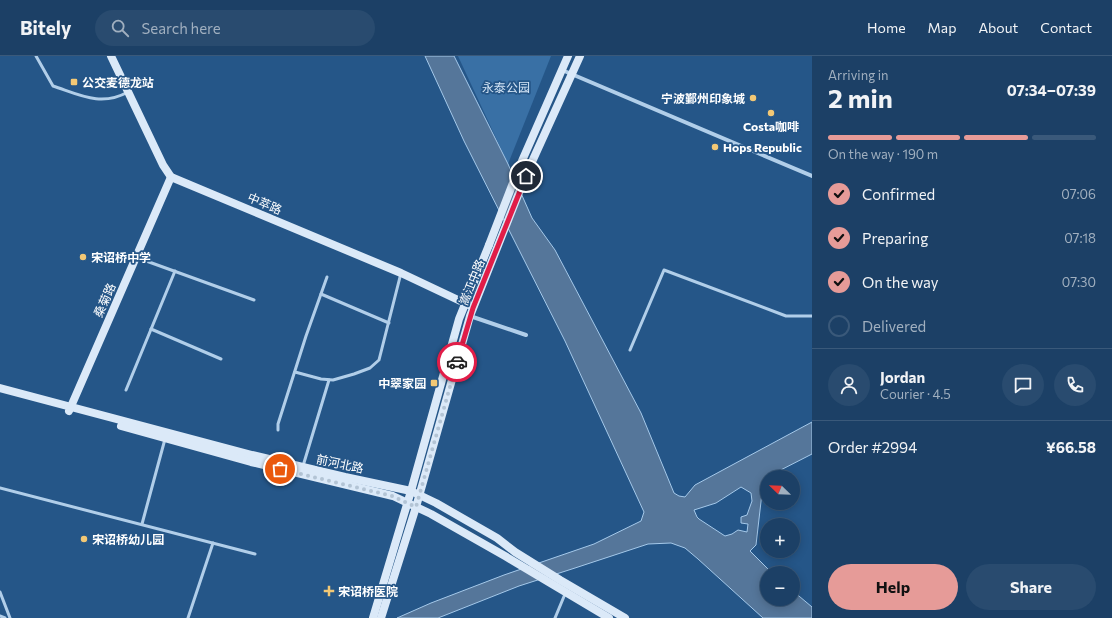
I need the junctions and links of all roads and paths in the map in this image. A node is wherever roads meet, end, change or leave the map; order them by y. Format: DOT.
graph roads {
  1 [pos="36,56"];
  2 [pos="110,56"];
  3 [pos="568,56"];
  4 [pos="580,56"];
  5 [pos="562,70"];
  6 [pos="572,74"];
  7 [pos="128,92"];
  8 [pos="812,176"];
  9 [pos="171,177"];
  10 [pos="493,247"];
  11 [pos="136,257"];
  12 [pos="175,272"];
  13 [pos="401,273"];
  14 [pos="327,277"];
  15 [pos="321,294"];
  16 [pos="254,300"];
  17 [pos="464,304"];
  18 [pos="472,312"];
  19 [pos="812,316"];
  20 [pos="388,323"];
  21 [pos="151,329"];
  22 [pos="526,335"];
  23 [pos="630,350"];
  24 [pos="221,359"];
  25 [pos="295,372"];
  26 [pos="329,380"];
  27 [pos="0,388"];
  28 [pos="126,390"];
  29 [pos="0,393"];
  30 [pos="70,409"];
  31 [pos="278,430"];
  32 [pos="165,438"];
  33 [pos="303,467"];
  34 [pos="0,488"];
  35 [pos="411,491"];
  36 [pos="419,495"];
  37 [pos="407,502"];
  38 [pos="416,507"];
  39 [pos="142,524"];
  40 [pos="213,543"];
  41 [pos="255,554"];
  42 [pos="568,589"];
  43 [pos="0,592"];
  44 [pos="0,616"];
  45 [pos="5,618"];
  46 [pos="10,618"];
  47 [pos="188,618"];
  48 [pos="373,618"];
  49 [pos="381,618"];
  50 [pos="555,618"];
  51 [pos="609,618"];
  52 [pos="626,618"];
  1 -- 7 [label="lane"];
  2 -- 7 [label="main road"];
  3 -- 5 [label="main road, 嵩江中路"];
  4 -- 6 [label="main road, 嵩江中路"];
  5 -- 6 [label="street"];
  5 -- 10 [label="main road, 嵩江中路, bridge"];
  6 -- 8 [label="street"];
  6 -- 10 [label="main road, 嵩江中路"];
  7 -- 9 [label="main road"];
  9 -- 11 [label="main road, 桑菊路"];
  9 -- 13 [label="main road, 中萃路"];
  10 -- 17 [label="main road, 嵩江中路"];
  10 -- 18 [label="main road, 嵩江中路"];
  11 -- 12 [label="lane"];
  11 -- 30 [label="main road, 桑菊路"];
  12 -- 16 [label="lane"];
  12 -- 21 [label="lane"];
  13 -- 17 [label="main road, 中萃路"];
  13 -- 20 [label="lane"];
  14 -- 15 [label="lane"];
  15 -- 20 [label="lane"];
  15 -- 25 [label="lane"];
  17 -- 18 [label="main road, 中萃路"];
  17 -- 35 [label="main road, 嵩江中路"];
  18 -- 22 [label="street"];
  18 -- 36 [label="main road, 嵩江中路"];
  19 -- 23 [label="lane"];
  20 -- 26 [label="lane"];
  21 -- 24 [label="lane"];
  21 -- 28 [label="lane"];
  25 -- 26 [label="lane"];
  25 -- 31 [label="lane"];
  26 -- 33 [label="lane"];
  27 -- 30 [label="main road, 前河北路"];
  29 -- 30 [label="main road, 前河北路"];
  30 -- 32 [label="main road, 前河北路"];
  30 -- 33 [label="main road, 前河北路"];
  32 -- 37 [label="main road, 前河北路"];
  32 -- 39 [label="lane"];
  33 -- 35 [label="main road, 前河北路"];
  34 -- 39 [label="lane"];
  35 -- 36 [label="main road, 前河北路"];
  35 -- 37 [label="main road, 嵩江中路"];
  36 -- 38 [label="main road, 嵩江中路"];
  36 -- 42 [label="main road, 前河北路"];
  37 -- 38 [label="main road, 前河北路"];
  37 -- 48 [label="main road, 嵩江中路"];
  38 -- 42 [label="main road, 前河北路"];
  38 -- 49 [label="main road, 嵩江中路"];
  39 -- 40 [label="lane"];
  40 -- 41 [label="lane"];
  40 -- 47 [label="lane"];
  42 -- 50 [label="lane"];
  42 -- 51 [label="main road, 前河北路"];
  42 -- 52 [label="main road, 前河北路"];
  43 -- 46 [label="lane"];
  44 -- 45 [label="lane"];
}
